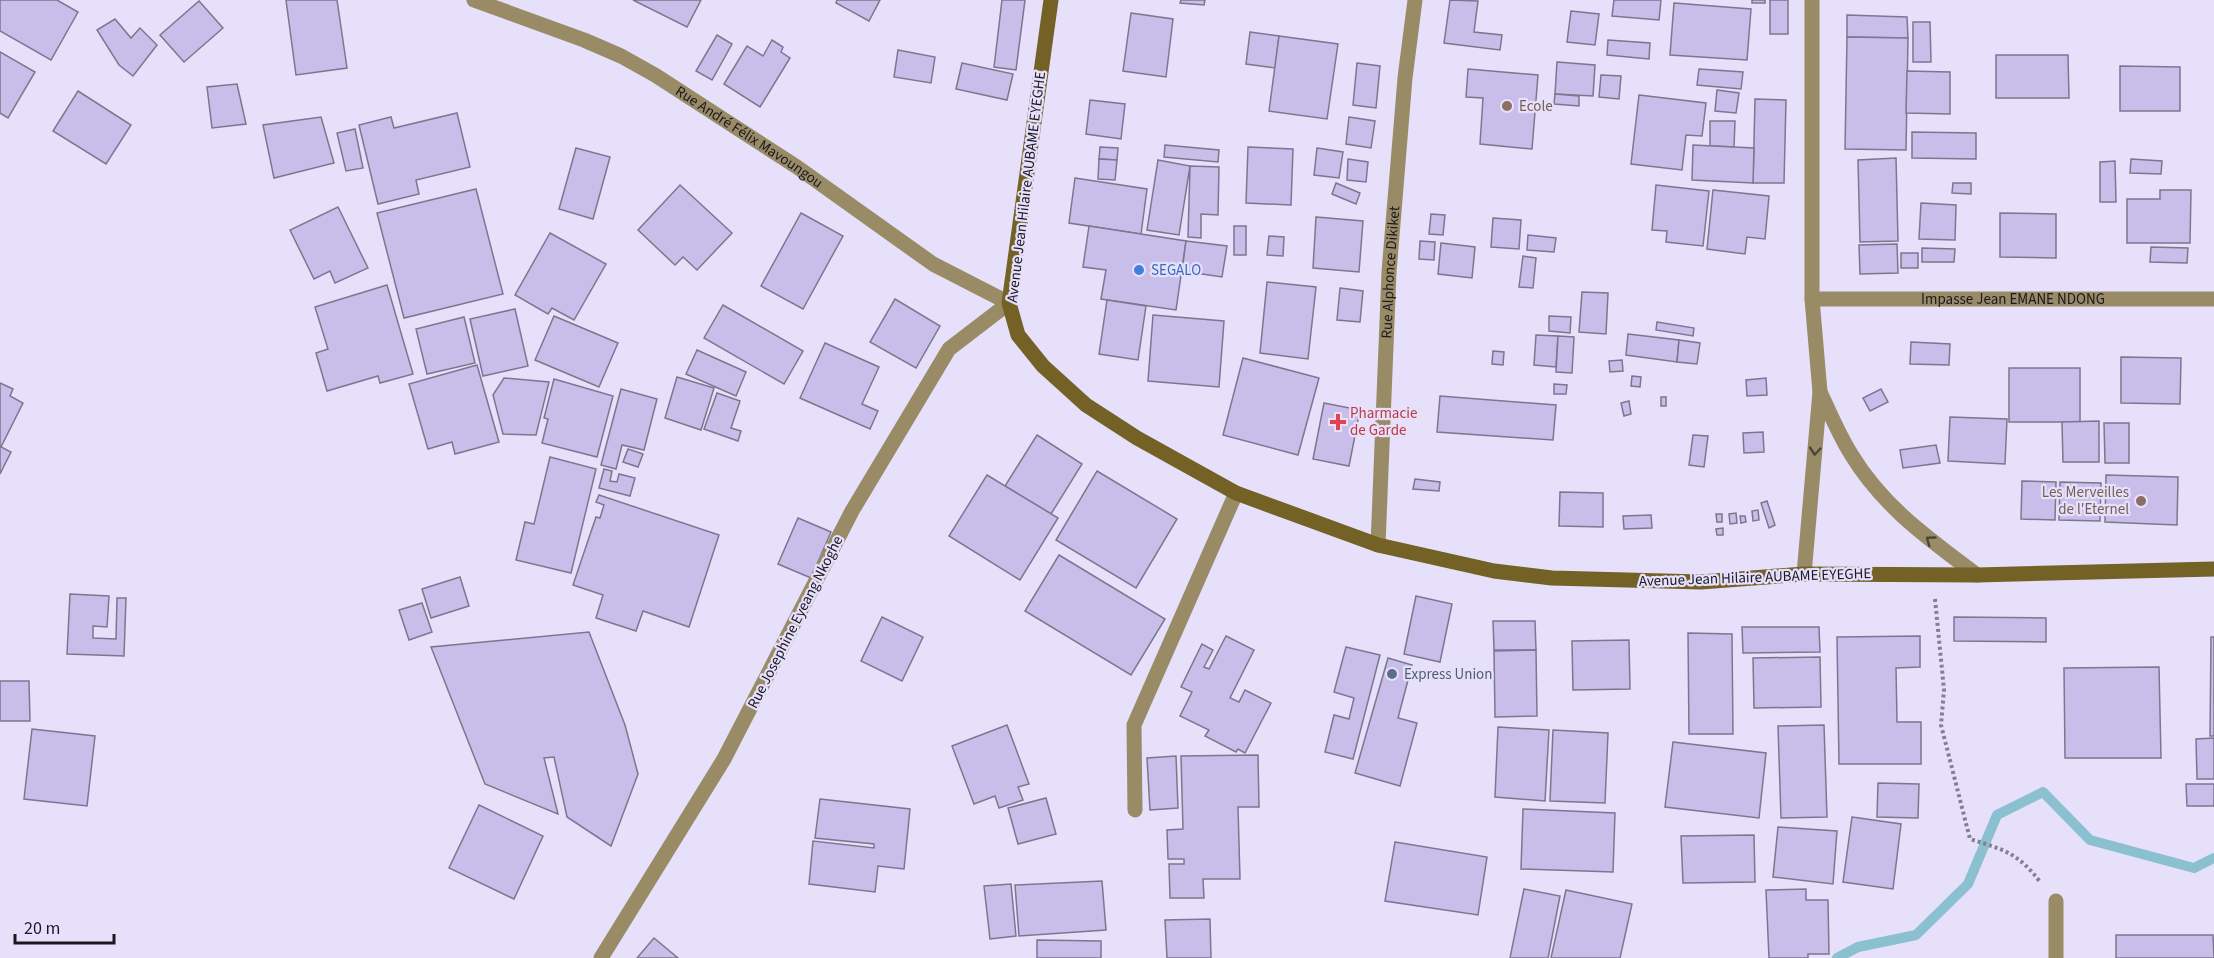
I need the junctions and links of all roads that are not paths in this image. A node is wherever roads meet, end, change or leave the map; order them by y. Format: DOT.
graph roads {
  1 [pos="474,0"];
  2 [pos="1050,0"];
  3 [pos="1414,0"];
  4 [pos="1812,0"];
  5 [pos="1812,299"];
  6 [pos="2214,299"];
  7 [pos="1008,303"];
  8 [pos="1820,392"];
  9 [pos="1236,494"];
  10 [pos="1378,545"];
  11 [pos="2214,569"];
  12 [pos="1804,574"];
  13 [pos="1977,574"];
  14 [pos="1135,810"];
  15 [pos="2056,901"];
  16 [pos="601,958"];
  17 [pos="2056,958"];
  1 -- 7 [label="street, Rue André Félix Mavoungou"];
  2 -- 7 [label="main road, Avenue Jean Hilaire AUBAME EYEGHE"];
  3 -- 10 [label="street, Rue Alphonce Dikiket"];
  4 -- 5 [label="street"];
  5 -- 6 [label="street, Impasse Jean EMANE NDONG"];
  5 -- 8 [label="street"];
  7 -- 9 [label="main road, Avenue Jean Hilaire AUBAME EYEGHE"];
  7 -- 16 [label="street, Rue Josephine Eyeang Nkoghe"];
  8 -- 12 [label="street, one-way"];
  13 -- 8 [label="street, one-way"];
  9 -- 10 [label="main road, Avenue Jean Hilaire AUBAME EYEGHE"];
  9 -- 14 [label="street"];
  10 -- 12 [label="main road, Avenue Jean Hilaire AUBAME EYEGHE"];
  11 -- 13 [label="main road, Avenue Jean Hilaire AUBAME EYEGHE"];
  12 -- 13 [label="main road, Avenue Jean Hilaire AUBAME EYEGHE"];
  15 -- 17 [label="street"];
}
